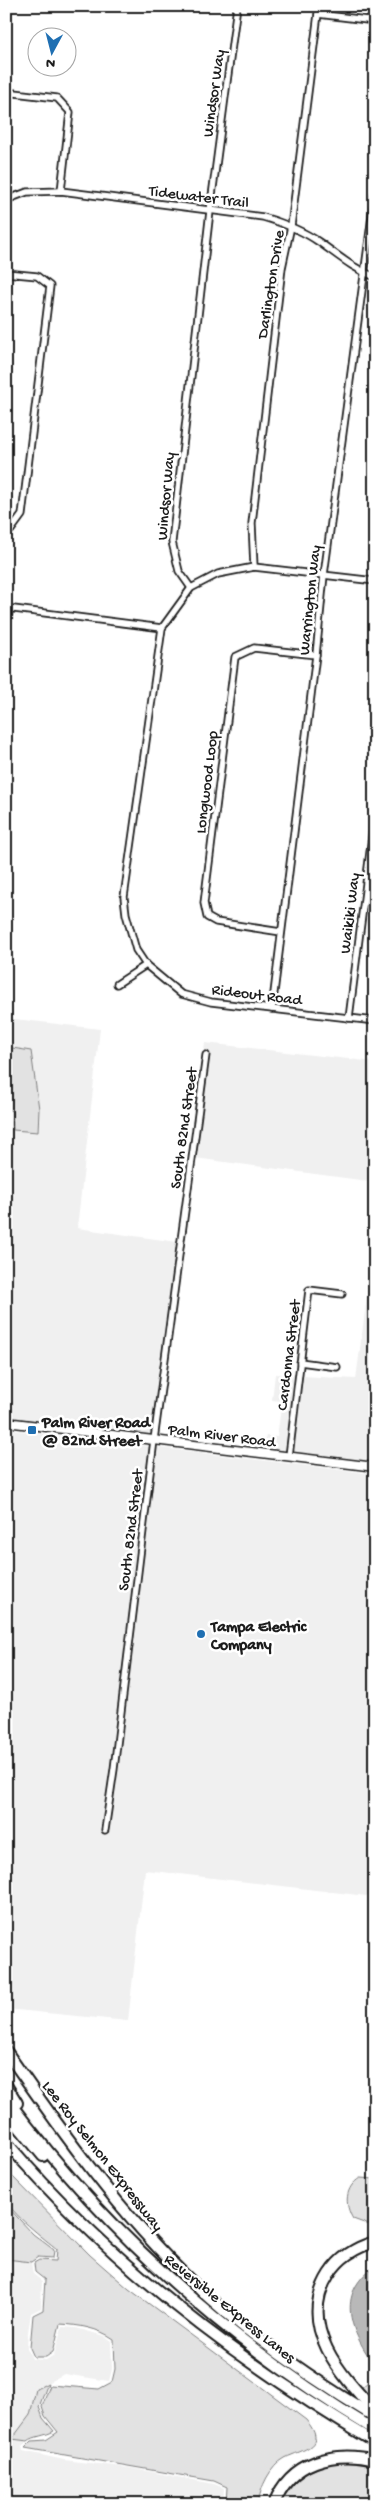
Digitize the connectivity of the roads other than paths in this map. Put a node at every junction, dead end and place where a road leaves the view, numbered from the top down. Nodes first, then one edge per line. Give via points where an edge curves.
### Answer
1 (237, 6) edge
2 (319, 6) edge
3 (318, 14) junction
4 (375, 21) edge
5 (6, 92) edge
6 (60, 191) junction
7 (375, 193) edge
8 (6, 200) edge
9 (210, 211) junction
10 (292, 226) junction
11 (6, 273) edge
12 (366, 274) junction
13 (375, 277) edge
14 (6, 529) edge
15 (254, 567) junction
16 (324, 575) junction
17 (375, 581) edge
18 (191, 588) junction
19 (8, 608) edge
20 (162, 628) junction
21 (6, 637) edge
22 (316, 655) junction
23 (375, 812) edge
24 (281, 932) junction
25 (146, 965) junction
26 (117, 984) dead end
27 (272, 1009) junction
28 (349, 1018) junction
29 (375, 1021) edge
30 (206, 1054) dead end
31 (342, 1294) dead end
32 (300, 1362) junction
33 (337, 1367) dead end
34 (6, 1422) edge
35 (154, 1440) junction
36 (288, 1456) junction
37 (375, 1467) edge
38 (105, 1830) dead end
39 (6, 2052) edge
40 (6, 2086) edge
41 (6, 2098) edge
42 (6, 2111) edge
43 (6, 2142) edge
44 (47, 2152) junction
45 (67, 2176) junction
46 (375, 2242) edge
47 (375, 2411) edge
48 (375, 2417) edge
49 (375, 2430) edge
50 (375, 2442) edge
51 (375, 2460) edge
52 (274, 2504) edge

1 - 9 street, Windsor Way
2 - 3 street, Darlington Drive
3 - 4 street
3 - 10 street, Darlington Drive
5 - 6 street via 56,98 70,112
6 - 8 street, Tidewater Trail via 27,192
6 - 9 street, Tidewater Trail
7 - 12 street, Warrington Way
9 - 10 street, Tidewater Trail via 263,217
9 - 18 street, Windsor Way via 172,542 179,571
10 - 12 street, Tidewater Trail
10 - 15 street, Darlington Drive via 282,268 252,523
11 - 14 street via 37,276 50,286 22,516 11,530
12 - 13 street, Tidewater Trail
12 - 16 street, Warrington Way
15 - 16 street
15 - 18 street via 218,574
16 - 17 street
16 - 22 street, Warrington Way
18 - 20 street
19 - 20 street
19 - 21 street
20 - 25 street via 124,897 136,950
22 - 24 street, Warrington Way
22 - 24 street, Longwood Loop via 254,648 235,657 204,903 207,916 216,922
23 - 28 street, Waikiki Way
24 - 27 street, Warrington Way
25 - 26 street
25 - 27 street, Rideout Road via 181,994 195,999
27 - 28 street, Rideout Road
28 - 29 street, Rideout Road
30 - 35 street, South 82nd Street
31 - 32 street, Cardonna Street via 309,1290
32 - 33 street
32 - 36 street, Cardonna Street
34 - 35 street, Palm River Road
35 - 36 street, Palm River Road
35 - 38 street, South 82nd Street
36 - 37 street, Palm River Road
39 - 48 highway, Lee Roy Selmon Expressway via 122,2208 180,2270 256,2336 316,2380
40 - 44 highway via 44,2141
41 - 44 highway, Reversible Express Lanes
42 - 45 highway via 38,2152
43 - 50 highway via 83,2222 174,2303 266,2372
44 - 45 highway, Reversible Express Lanes
45 - 49 highway, Reversible Express Lanes via 176,2285 239,2337 287,2373
46 - 47 highway via 354,2250 332,2269 321,2288 318,2317 323,2342 339,2372
51 - 52 highway via 341,2456 312,2462 289,2479

